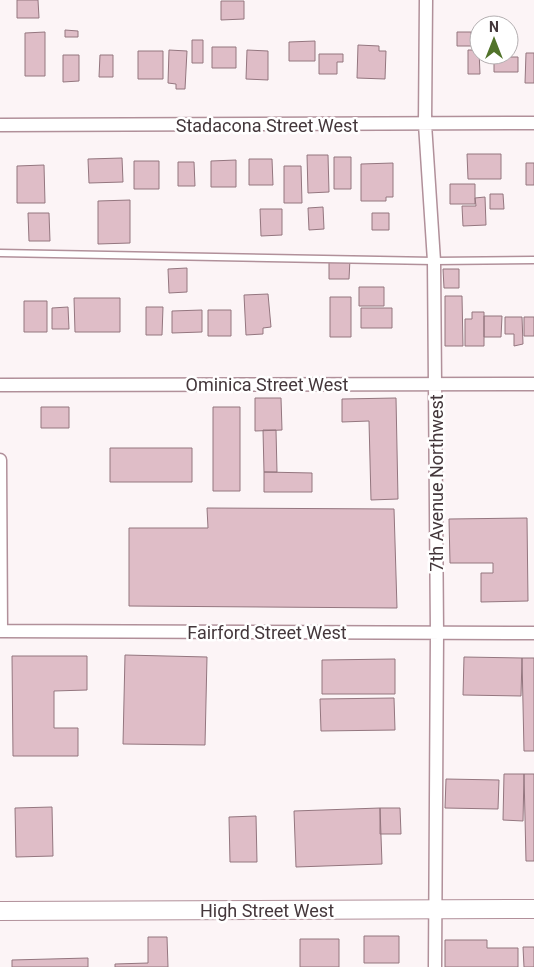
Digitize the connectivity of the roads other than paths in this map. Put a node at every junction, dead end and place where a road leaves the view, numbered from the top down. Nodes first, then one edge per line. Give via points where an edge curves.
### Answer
1 (426, 0) edge
2 (534, 123) edge
3 (425, 124) junction
4 (0, 125) edge
5 (0, 253) edge
6 (534, 260) edge
7 (434, 261) junction
8 (435, 383) junction
9 (0, 384) edge
10 (534, 384) edge
11 (0, 460) edge
12 (0, 631) edge
13 (437, 633) junction
14 (534, 633) edge
15 (534, 909) edge
16 (434, 910) junction
17 (0, 911) edge
18 (435, 967) edge

1 - 3 street, 7th Avenue Northwest
2 - 3 street, Stadacona Street West
3 - 4 street, Stadacona Street West
3 - 7 street, 7th Avenue Northwest
5 - 7 lane
6 - 7 lane
7 - 8 street, 7th Avenue Northwest
8 - 9 street, Ominica Street West
8 - 10 street, Ominica Street West
8 - 13 street, 7th Avenue Northwest
11 - 12 street
12 - 13 street, Fairford Street West
13 - 14 street, Fairford Street West
13 - 16 street, 7th Avenue Northwest
15 - 16 main road, High Street West
16 - 17 main road, High Street West
16 - 18 street, 7th Avenue Northwest

